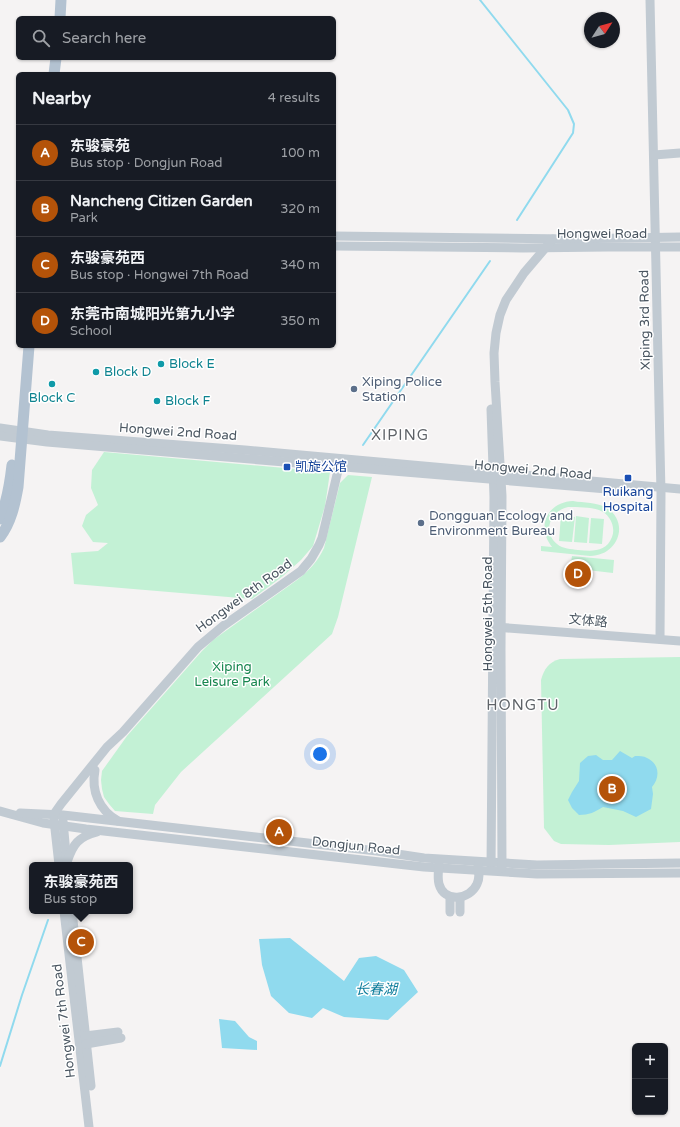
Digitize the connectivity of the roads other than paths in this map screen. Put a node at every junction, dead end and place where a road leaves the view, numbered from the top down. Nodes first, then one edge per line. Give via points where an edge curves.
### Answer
1 (54, 0) edge
2 (61, 0) edge
3 (650, 0) edge
4 (52, 16) edge
5 (60, 16) edge
6 (49, 60) edge
7 (56, 60) edge
8 (48, 72) edge
9 (54, 72) edge
10 (680, 153) edge
11 (654, 155) junction
12 (336, 236) edge
13 (656, 237) junction
14 (680, 237) edge
15 (546, 243) junction
16 (336, 246) edge
17 (656, 247) junction
18 (680, 247) edge
19 (23, 348) edge
20 (29, 348) edge
21 (0, 428) edge
22 (18, 435) junction
23 (0, 436) edge
24 (340, 463) junction
25 (497, 476) junction
26 (680, 489) edge
27 (661, 490) junction
28 (680, 494) edge
29 (0, 519) edge
30 (0, 537) edge
31 (497, 627) junction
32 (660, 639) junction
33 (680, 641) edge
34 (123, 732) junction
35 (95, 770) junction
36 (4, 812) edge
37 (58, 815) junction
38 (119, 822) junction
39 (59, 826) junction
40 (103, 831) junction
41 (64, 862) edge
42 (65, 862) edge
43 (439, 863) junction
44 (680, 863) edge
45 (478, 866) junction
46 (491, 867) junction
47 (502, 867) junction
48 (680, 873) edge
49 (450, 897) junction
50 (460, 898) junction
51 (450, 912) dead end
52 (460, 912) dead end
53 (64, 914) edge
54 (72, 914) edge
55 (119, 1035) dead end
56 (86, 1040) junction
57 (89, 1127) edge
58 (95, 1127) edge

1 - 4 main road
2 - 5 main road
3 - 11 street, Xiping 3rd Road
6 - 8 main road
7 - 9 main road
10 - 11 street
11 - 13 street, Xiping 3rd Road
12 - 15 street, Hongwei Road via 523,238
13 - 14 street, Hongwei Road
13 - 15 street, Hongwei Road
13 - 17 street, Xiping 3rd Road
15 - 16 street, Hongwei Road via 523,248
15 - 17 street, Hongwei Road
15 - 25 street, Hongwei 5th Road via 520,270 502,297 491,332 489,383
17 - 18 street, Hongwei Road
17 - 27 street, Xiping 3rd Road
19 - 22 main road
20 - 22 main road
21 - 22 street, Hongwei 2nd Road
22 - 23 street, Hongwei 2nd Road
22 - 24 street, Hongwei 2nd Road
22 - 29 main road via 6,502
22 - 30 main road via 18,487 10,518
24 - 25 street, Hongwei 2nd Road
24 - 34 street, Hongwei 8th Road via 316,553 301,571 223,626 198,647
25 - 27 street, Hongwei 2nd Road
25 - 31 street, Hongwei 5th Road
26 - 27 street, Hongwei 2nd Road
27 - 28 street, Hongwei 2nd Road
27 - 32 street, Xiping 3rd Road
31 - 32 street, 文体路
31 - 46 street, Hongwei 5th Road
31 - 47 street, Hongwei 5th Road
32 - 33 street, 文体路
34 - 35 street, Hongwei 8th Road
34 - 37 street, Hongwei 8th Road via 107,747 69,794
35 - 37 street, Hongwei 8th Road
35 - 38 street via 94,782 98,800 104,810
36 - 37 street, Dongjun Road
36 - 39 street, Dongjun Road
37 - 38 street, Dongjun Road
37 - 39 street
38 - 43 street, Dongjun Road
39 - 40 street, Dongjun Road
39 - 41 street
40 - 42 street via 85,836 75,844
40 - 43 street, Dongjun Road
43 - 45 street, Dongjun Road
43 - 49 street via 438,883
44 - 47 street, Dongjun Road
45 - 46 street, Dongjun Road
45 - 50 street via 477,885
46 - 47 street, Dongjun Road
47 - 48 street, Dongjun Road via 537,874
49 - 50 street
49 - 51 street
50 - 52 street
53 - 57 street, Hongwei 7th Road
54 - 56 street, Hongwei 7th Road
55 - 56 street
56 - 58 street, Hongwei 7th Road

